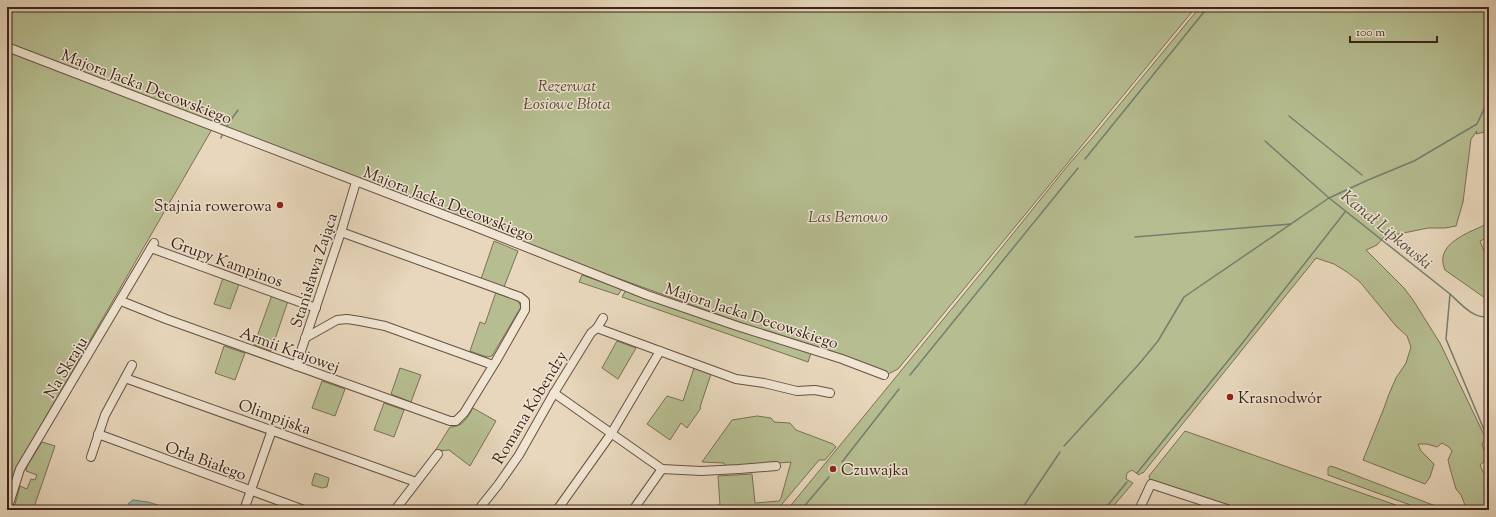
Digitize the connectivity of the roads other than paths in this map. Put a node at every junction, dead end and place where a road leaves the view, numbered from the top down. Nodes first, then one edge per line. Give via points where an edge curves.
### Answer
1 (7, 47) edge
2 (356, 182) junction
3 (341, 232) junction
4 (153, 245) joint
5 (121, 301) junction
6 (316, 308) junction
7 (602, 318) dead end
8 (597, 328) junction
9 (305, 338) junction
10 (660, 351) junction
11 (132, 365) dead end
12 (493, 365) junction
13 (296, 366) junction
14 (884, 374) dead end
15 (125, 378) junction
16 (830, 392) dead end
17 (554, 393) junction
18 (272, 430) junction
19 (98, 434) junction
20 (611, 434) junction
21 (438, 454) dead end
22 (91, 457) dead end
23 (776, 466) dead end
24 (662, 470) junction
25 (416, 482) junction
26 (250, 491) junction
27 (7, 510) edge
28 (244, 510) edge
29 (304, 510) edge
30 (395, 510) edge
31 (478, 510) edge
32 (557, 510) edge
33 (633, 510) edge
34 (1139, 510) edge
35 (1230, 510) edge

1 - 2 street, Majora Jacka Decowskiego
2 - 3 street, Stanisława Zająca
2 - 14 street, Majora Jacka Decowskiego via 647,295
3 - 6 street, Stanisława Zająca
3 - 12 street via 525,301 525,310
4 - 5 street, Na Skraju
4 - 6 street, Grupy Kampinos
5 - 13 street, Armii Krajowej
5 - 27 street, Na Skraju via 20,468
6 - 9 street, Stanisława Zająca
7 - 8 street, Romana Kobendzy
8 - 10 street
8 - 17 street, Romana Kobendzy via 590,333
9 - 12 street via 336,320 347,319 384,326
9 - 13 street, Stanisława Zająca
10 - 16 street via 741,380 797,391
10 - 20 street
11 - 15 street
12 - 13 street, Armii Krajowej via 464,413 456,421
15 - 18 street, Olimpijska
15 - 19 street
17 - 20 street
17 - 31 street, Romana Kobendzy via 511,467
18 - 25 street, Olimpijska
18 - 26 street
19 - 22 street
19 - 26 street, Orła Białego
20 - 24 street
20 - 32 street
21 - 25 street
23 - 24 street
24 - 33 street
25 - 30 street
26 - 28 street
26 - 29 street, Orła Białego
34 - 35 street via 1151,484

